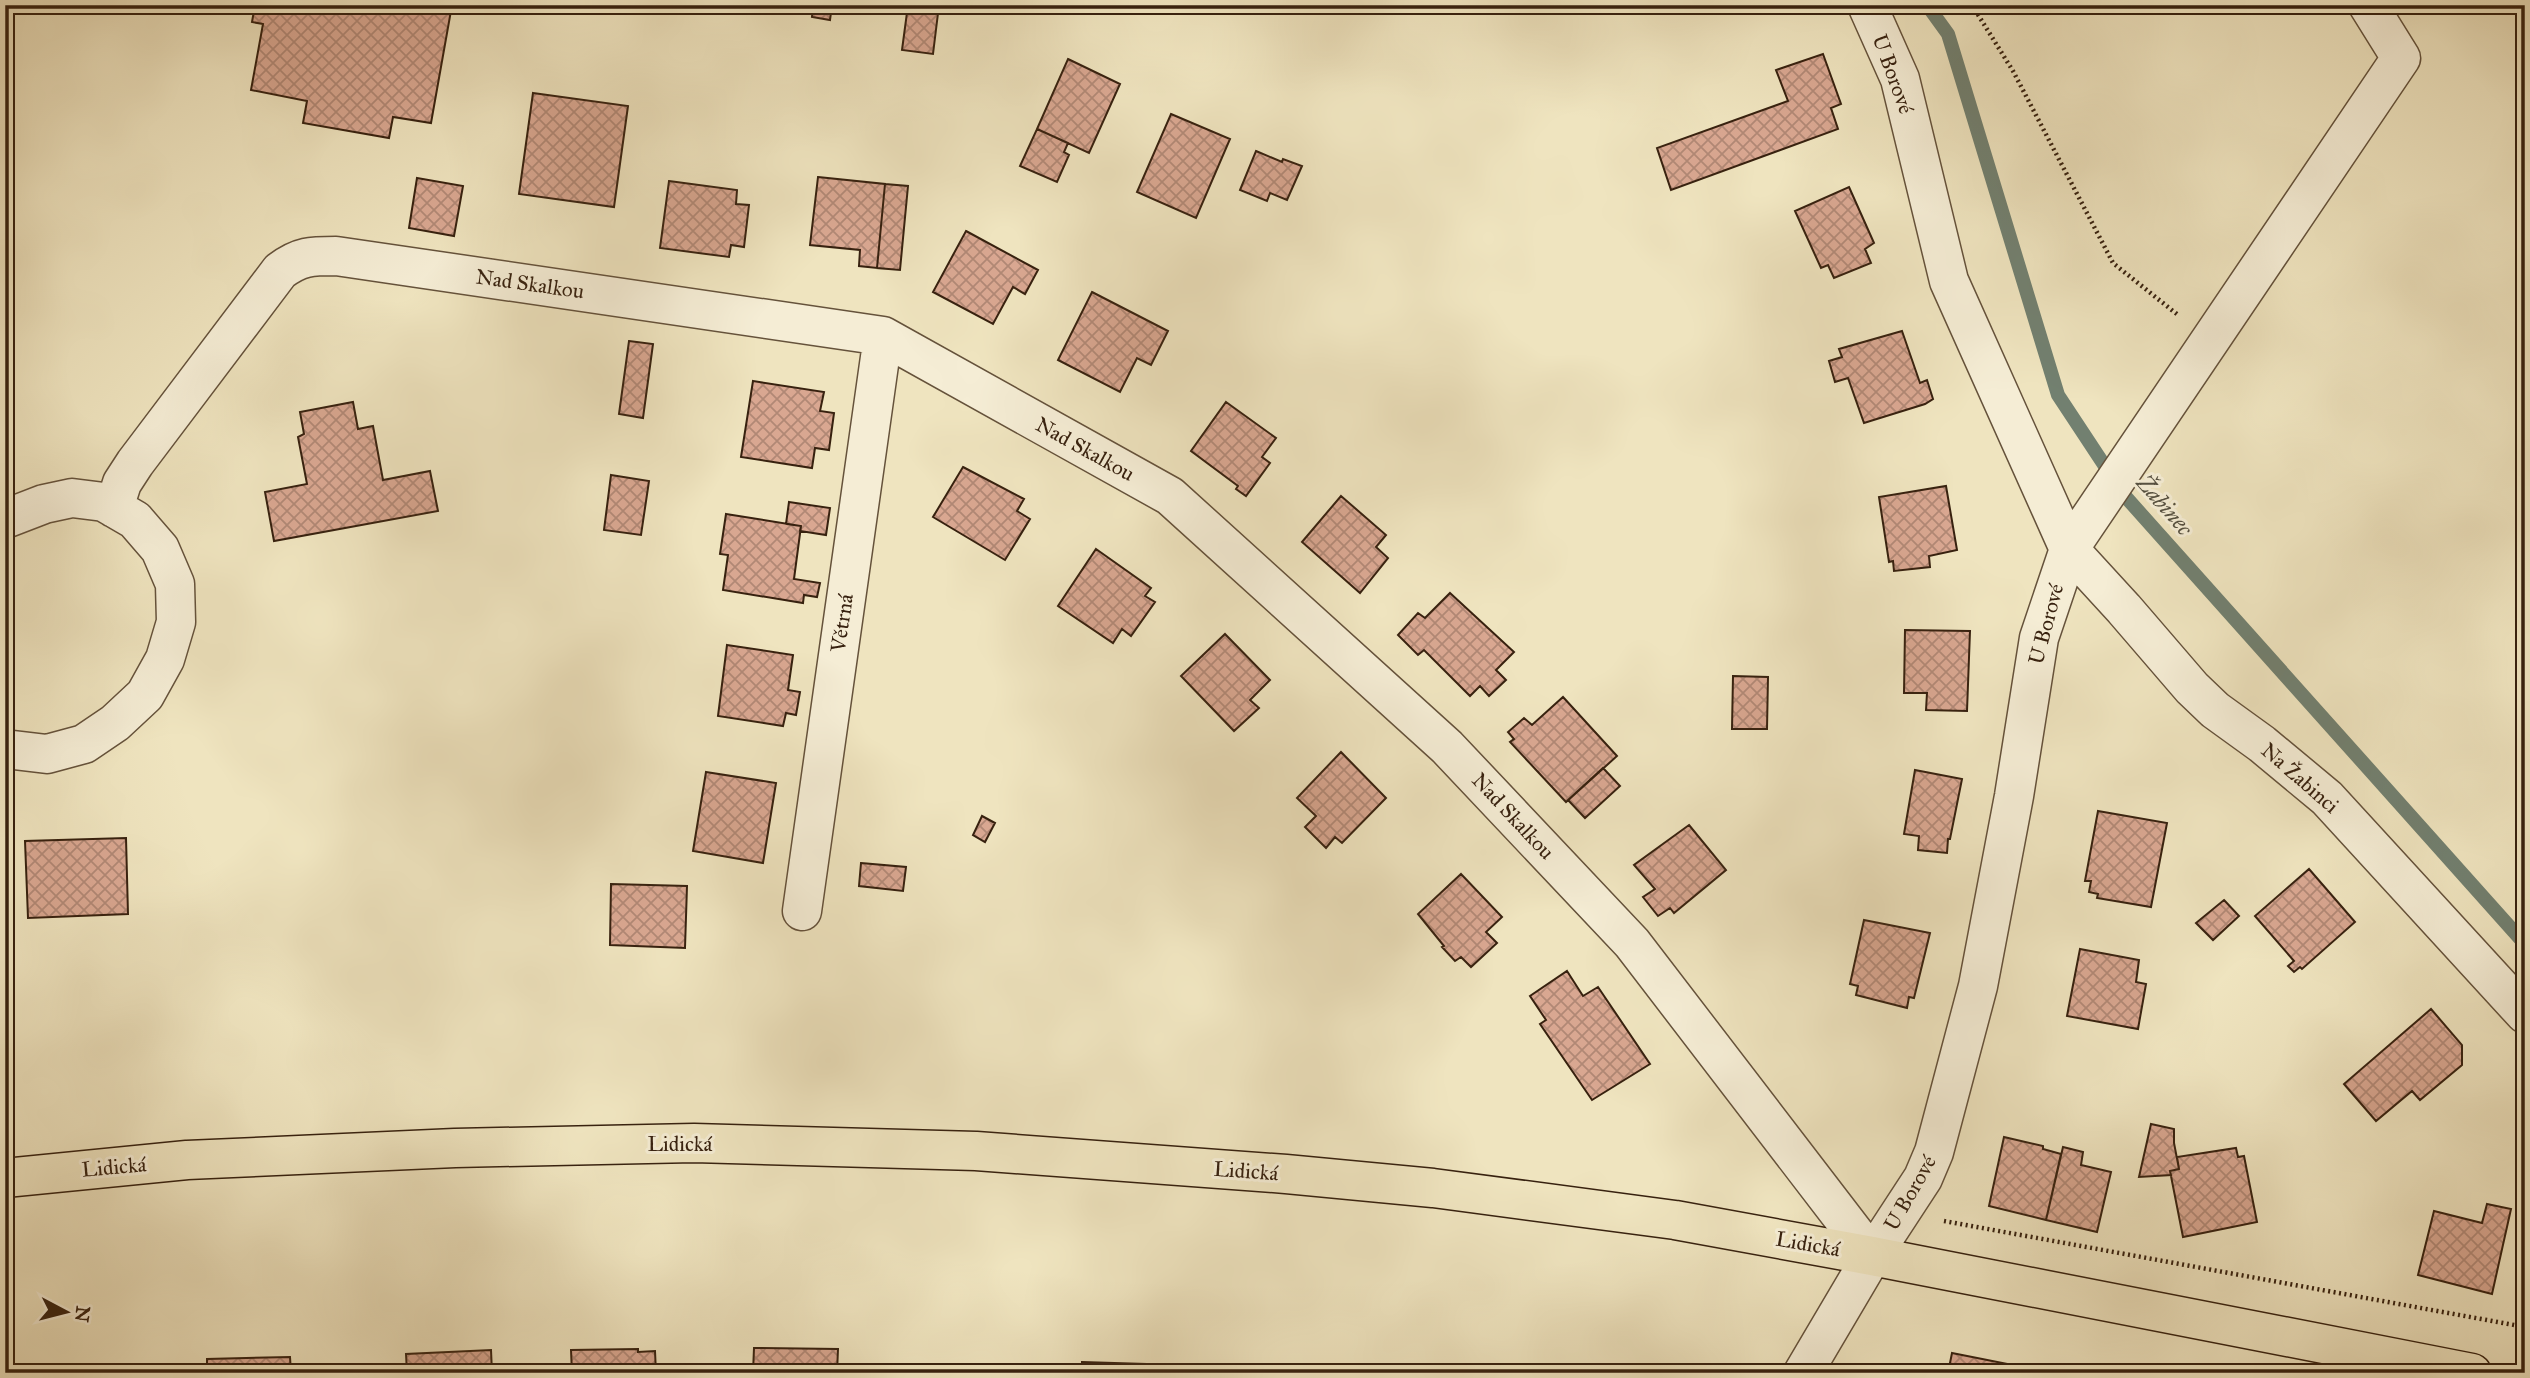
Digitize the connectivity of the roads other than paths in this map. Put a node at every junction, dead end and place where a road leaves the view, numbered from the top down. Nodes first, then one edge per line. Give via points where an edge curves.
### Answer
1 (1867, 5) edge
2 (2368, 5) edge
3 (883, 336) junction
4 (114, 508) junction
5 (5, 519) edge
6 (2069, 549) junction
7 (5, 749) edge
8 (802, 911) dead end
9 (2525, 1014) edge
10 (5, 1178) edge
11 (1872, 1256) junction
12 (1803, 1373) edge
13 (2472, 1373) edge

1 - 6 street, U Borové via 1900,79 1949,281
2 - 6 street via 2401,58
3 - 4 street, Nad Skalkou via 312,256 279,271 135,463
3 - 8 street, Větrná
3 - 11 street, Nad Skalkou via 1170,496 1447,747 1632,943
4 - 5 street via 104,502 72,498
4 - 7 street via 135,520 160,549 175,584 176,622 165,659 145,695 116,723 84,744 47,754
6 - 9 street, Na Žabinci via 2192,688 2327,798
6 - 11 street, U Borové via 2039,638 1978,986 1934,1152 1923,1178
10 - 11 main road, Lidická via 187,1160 455,1148 694,1143 976,1151 1433,1188 1675,1220
11 - 12 street, U Borové
11 - 13 main road, Lidická

